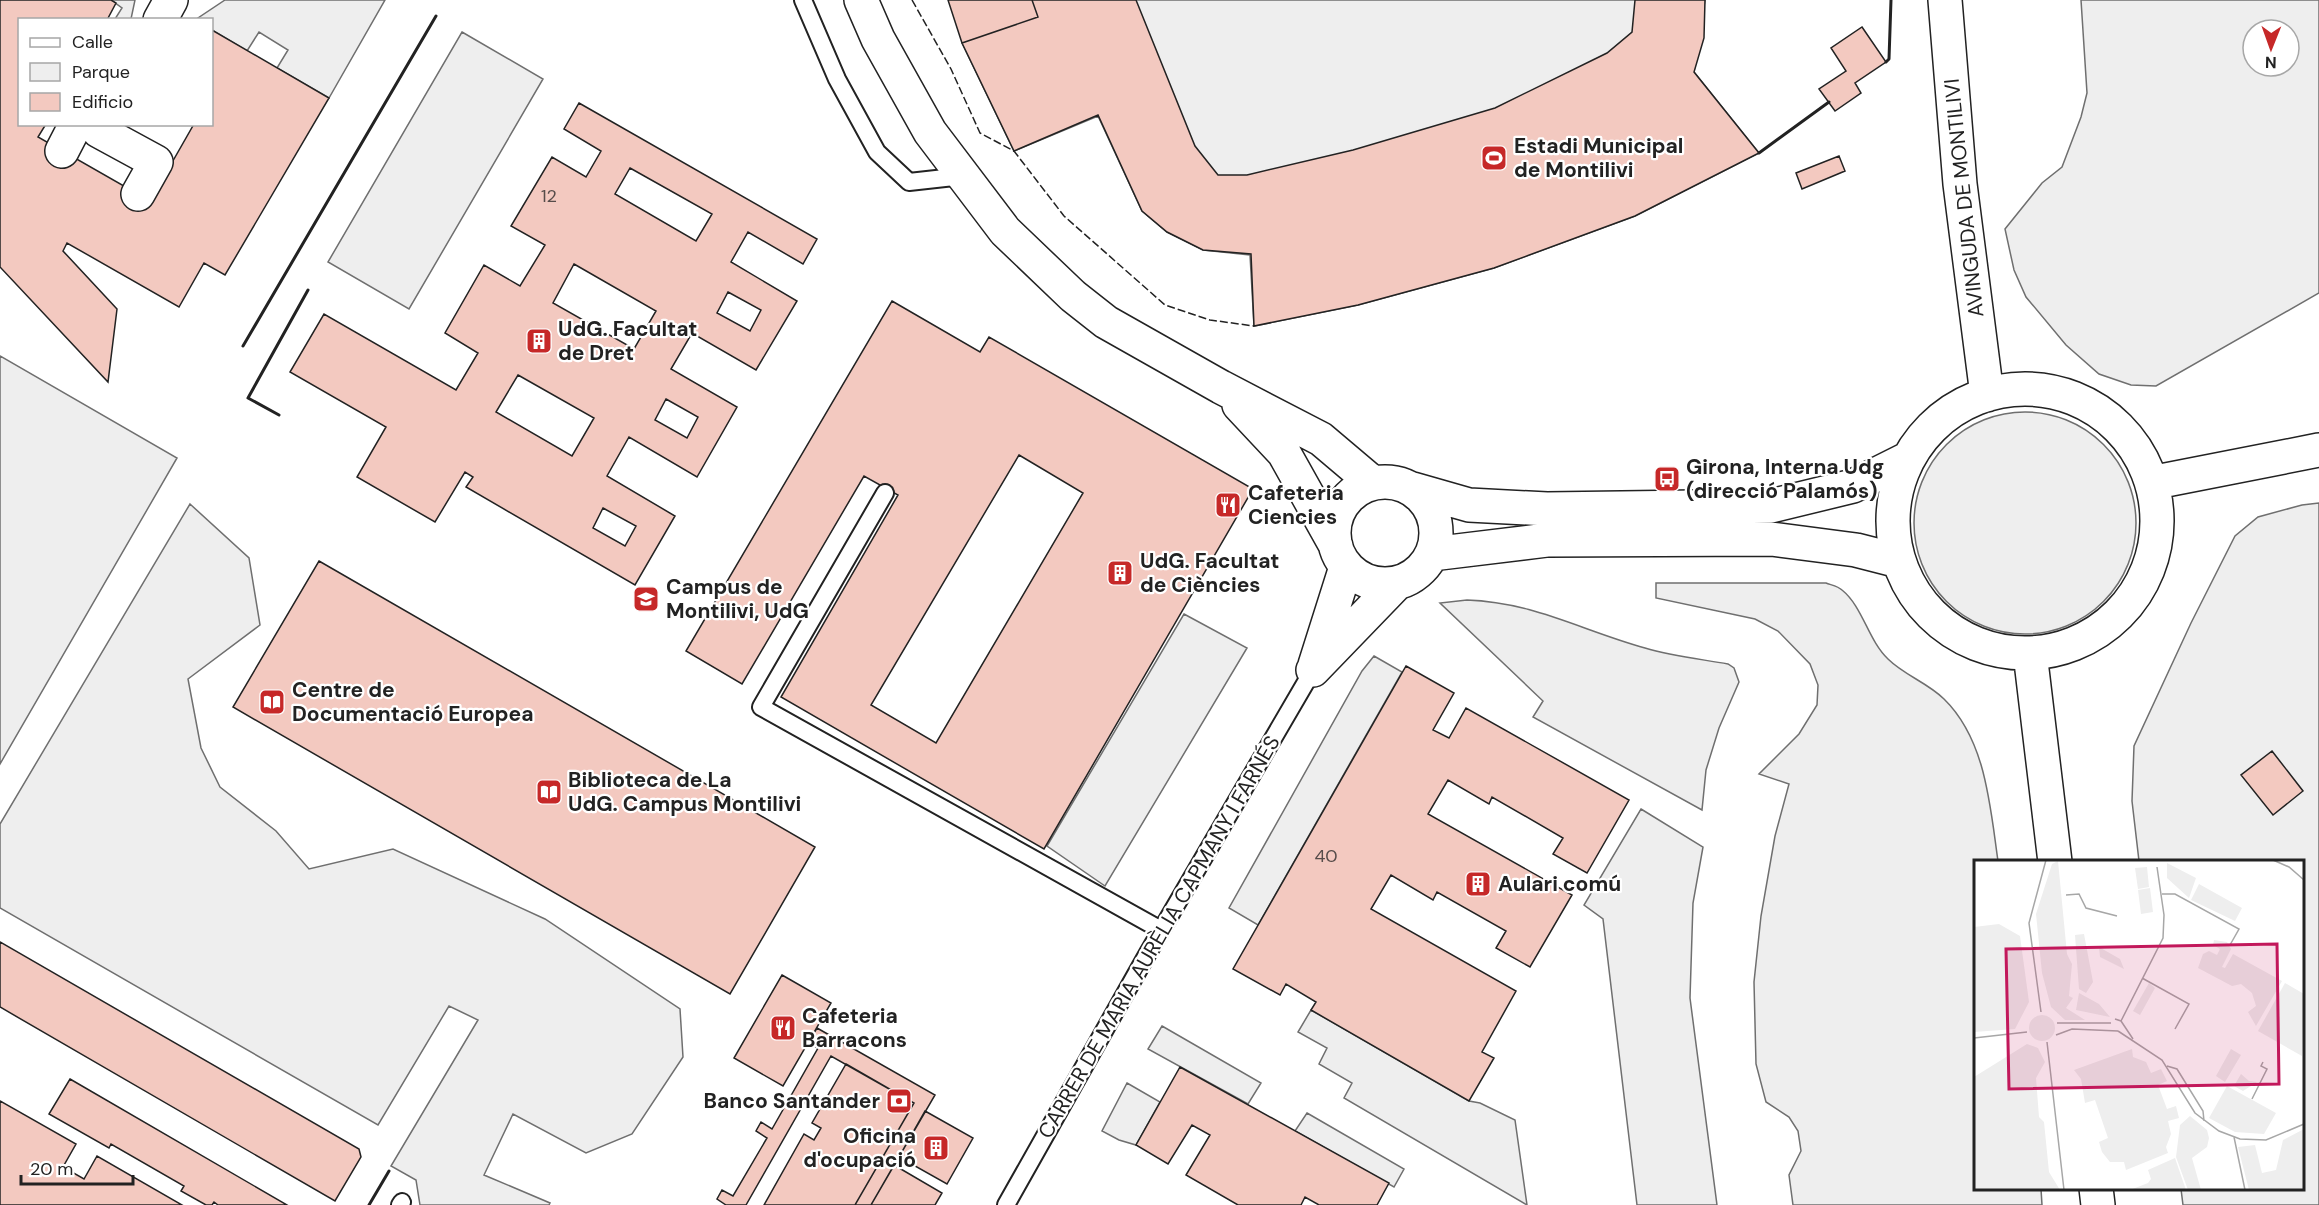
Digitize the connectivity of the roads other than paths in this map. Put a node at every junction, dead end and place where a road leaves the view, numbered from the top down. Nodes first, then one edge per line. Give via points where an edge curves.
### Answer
1 (171, 0) edge
2 (803, 0) edge
3 (861, 0) edge
4 (1945, 0) edge
5 (161, 18) edge
6 (86, 131) edge
7 (963, 176) junction
8 (138, 194) dead end
9 (1221, 387) junction
10 (1987, 395) junction
11 (2319, 450) edge
12 (1908, 458) junction
13 (1373, 483) junction
14 (2153, 485) junction
15 (1413, 489) junction
16 (885, 493) dead end
17 (1432, 554) junction
18 (1341, 556) junction
19 (1899, 561) junction
20 (1397, 583) junction
21 (2030, 653) junction
22 (1313, 670) junction
23 (2055, 860) edge
24 (1161, 930) junction
25 (2096, 1190) edge
26 (1006, 1205) edge
27 (2098, 1205) edge

1 - 5 street
2 - 7 lane via 837,79 877,152 909,182
3 - 7 street via 878,39 930,132
4 - 10 street, AVINGUDA DE MONTILIVI via 1960,184
6 - 8 street via 156,162
7 - 9 street via 1005,231 1073,296 1106,322
9 - 13 street via 1322,439
9 - 18 street via 1284,453
10 - 12 street via 1946,416
10 - 14 street via 2019,389 2042,390 2084,403 2127,436
11 - 14 street
12 - 15 street via 1853,486 1771,506 1547,509 1469,505
12 - 19 street via 1893,513
13 - 15 street via 1393,482
13 - 18 street via 1360,488 1341,506 1335,525
14 - 21 street via 2157,541 2147,574 2129,604 2114,620 2085,639 2053,651
15 - 17 street via 1433,512 1437,541
16 - 24 lane via 761,707
17 - 19 street via 1547,540 1771,539 1856,550
17 - 20 street via 1418,573
18 - 20 street via 1355,574 1375,583
18 - 22 street, CARRER DE MARIA AURÈLIA CAPMANY I FARNÉS
19 - 21 street via 1915,594 1949,629 1982,646
20 - 22 street, CARRER DE MARIA AURÈLIA CAPMANY I FARNÉS
21 - 23 street
22 - 24 lane, CARRER DE MARIA AURÈLIA CAPMANY I FARNÉS
24 - 26 lane, CARRER DE MARIA AURÈLIA CAPMANY I FARNÉS
25 - 27 street

